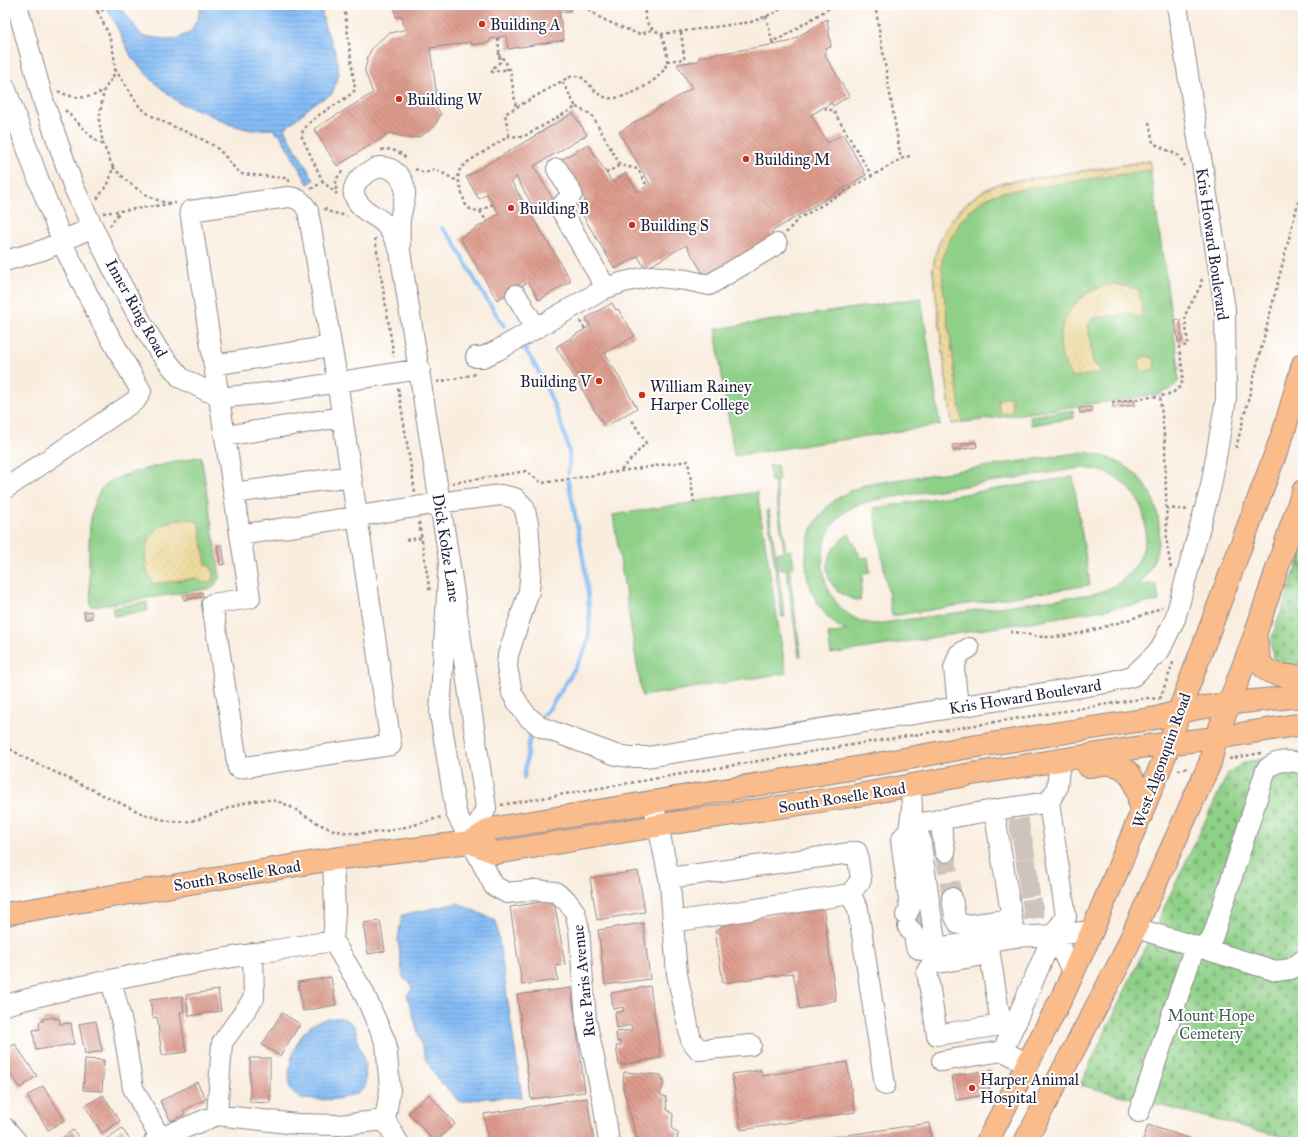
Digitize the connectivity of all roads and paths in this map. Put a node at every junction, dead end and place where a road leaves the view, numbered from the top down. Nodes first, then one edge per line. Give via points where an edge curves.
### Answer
1 (17, 5) edge
2 (93, 5) edge
3 (114, 5) edge
4 (344, 5) edge
5 (585, 5) edge
6 (644, 5) edge
7 (784, 5) edge
8 (836, 5) edge
9 (875, 5) edge
10 (1177, 5) edge
11 (830, 6) edge
12 (98, 12) junction
13 (766, 16) junction
14 (652, 30) junction
15 (681, 32) junction
16 (662, 34) junction
17 (498, 38) dead end
18 (498, 53) junction
19 (684, 59) junction
20 (667, 61) junction
21 (685, 63) dead end
22 (115, 69) junction
23 (507, 70) junction
24 (562, 81) junction
25 (5, 87) edge
26 (104, 90) junction
27 (55, 94) dead end
28 (62, 107) dead end
29 (576, 107) junction
30 (825, 107) dead end
31 (516, 108) junction
32 (1149, 122) dead end
33 (12, 128) edge
34 (509, 136) junction
35 (103, 144) junction
36 (912, 155) dead end
37 (901, 159) junction
38 (620, 165) junction
39 (1185, 168) dead end
40 (557, 169) dead end
41 (606, 173) dead end
42 (872, 176) junction
43 (323, 182) junction
44 (647, 186) dead end
45 (289, 187) dead end
46 (308, 191) dead end
47 (340, 198) dead end
48 (95, 202) dead end
49 (169, 204) dead end
50 (493, 204) dead end
51 (323, 208) dead end
52 (345, 210) dead end
53 (120, 211) junction
54 (480, 211) junction
55 (348, 216) junction
56 (352, 217) dead end
57 (798, 219) dead end
58 (487, 222) dead end
59 (99, 223) junction
60 (374, 236) dead end
61 (62, 241) junction
62 (777, 244) dead end
63 (400, 251) dead end
64 (5, 262) edge
65 (1202, 271) dead end
66 (606, 288) junction
67 (516, 295) dead end
68 (536, 328) junction
69 (331, 346) junction
70 (476, 357) dead end
71 (1303, 364) edge
72 (214, 365) junction
73 (420, 369) junction
74 (396, 373) junction
75 (337, 383) junction
76 (219, 396) junction
77 (1160, 396) junction
78 (1112, 402) dead end
79 (342, 417) junction
80 (632, 420) dead end
81 (225, 436) junction
82 (621, 470) junction
83 (351, 476) junction
84 (5, 489) edge
85 (1303, 491) edge
86 (234, 493) junction
87 (449, 495) junction
88 (694, 502) dead end
89 (417, 506) junction
90 (357, 516) junction
91 (240, 535) junction
92 (421, 538) junction
93 (406, 540) dead end
94 (449, 560) junction
95 (1171, 572) dead end
96 (430, 597) dead end
97 (1167, 603) dead end
98 (1010, 632) dead end
99 (1255, 635) junction
100 (969, 648) dead end
101 (1303, 675) edge
102 (1303, 696) edge
103 (1160, 698) dead end
104 (1228, 704) junction
105 (958, 707) junction
106 (1179, 711) junction
107 (1303, 724) edge
108 (1216, 738) junction
109 (1170, 743) junction
110 (5, 746) edge
111 (1303, 764) edge
112 (1059, 769) junction
113 (972, 774) junction
114 (901, 787) junction
115 (654, 801) junction
116 (1049, 802) junction
117 (486, 808) junction
118 (994, 810) junction
119 (456, 813) junction
120 (1141, 816) junction
121 (940, 819) junction
122 (909, 825) junction
123 (658, 826) junction
124 (470, 842) junction
125 (945, 852) tunnel mouth
126 (333, 859) junction
127 (669, 878) junction
128 (850, 894) junction
129 (952, 898) tunnel mouth
130 (5, 914) edge
131 (1015, 919) junction
132 (673, 922) junction
133 (1136, 928) junction
134 (1092, 931) junction
135 (1053, 935) junction
136 (332, 941) junction
137 (936, 948) junction
138 (1200, 948) junction
139 (253, 953) junction
140 (1303, 960) edge
141 (1073, 972) junction
142 (111, 980) junction
143 (5, 1005) edge
144 (1008, 1024) junction
145 (751, 1045) dead end
146 (1003, 1051) junction
147 (942, 1061) dead end
148 (1028, 1064) junction
149 (885, 1085) dead end
150 (1139, 1112) dead end
151 (217, 1115) junction
152 (385, 1120) junction
153 (5, 1128) edge
154 (298, 1133) edge
155 (157, 1140) edge
156 (17, 1142) edge
157 (398, 1142) edge
158 (609, 1142) edge
159 (987, 1142) edge
160 (1025, 1142) edge

1 - 59 street, Inner Ring Road via 34,70 74,188
2 - 12 path
3 - 12 path
4 - 43 path via 355,90 346,100 306,125 301,136
5 - 14 path via 604,18 636,33
6 - 14 path via 647,23
7 - 13 path via 777,12
8 - 11 path
9 - 37 path
10 - 105 street, Kris Howard Boulevard via 1225,309 1226,399 1212,486 1176,619 1160,650 1133,676 1106,683
11 - 13 path via 772,43
12 - 22 path via 109,35
13 - 15 path via 743,24
14 - 16 path
15 - 16 path
15 - 19 path
16 - 20 path
17 - 18 path
18 - 23 path via 506,62
18 - 23 path via 500,62 492,72
19 - 20 path
19 - 21 path
20 - 24 path via 663,73 658,78 631,94 618,98 608,98 600,94 584,78 577,75
22 - 26 path
22 - 45 path via 139,106 147,113 223,152 238,172 285,178 289,180
23 - 31 path via 510,69
24 - 29 path
24 - 31 path
25 - 33 street
26 - 27 path via 95,95 79,98 54,89
26 - 35 path via 99,120
28 - 35 path via 94,140
29 - 34 path via 523,137
29 - 38 path via 592,115
30 - 42 path via 827,110 833,110
31 - 34 path via 505,114
32 - 39 path via 1153,143 1179,156
33 - 61 street
34 - 54 path via 469,161 458,173 465,204 471,210
35 - 48 path via 113,167 109,182
36 - 37 path
37 - 42 path
38 - 41 path
38 - 44 path via 638,169
40 - 66 street via 572,194 560,208
42 - 57 path
43 - 46 path
43 - 47 path
49 - 53 path
50 - 54 path
51 - 55 path
52 - 55 path
53 - 59 path
53 - 59 path
54 - 58 path
55 - 56 path
59 - 61 street
59 - 76 street, Inner Ring Road via 113,269 158,350 181,378
60 - 74 path
61 - 64 street
61 - 84 street via 101,321 141,391 136,400
62 - 66 street via 709,285 651,276
63 - 73 street, Dick Kolze Lane
65 - 77 path via 1201,285 1185,315 1188,345 1179,347 1184,380 1179,389 1172,394
66 - 68 street
67 - 68 street
68 - 70 street via 498,350
69 - 72 street
69 - 72 street via 308,212 304,204 297,198 288,197 190,211
69 - 75 street
71 - 106 main road, West Algonquin Road via 1284,431
72 - 76 street
73 - 74 street, Inner Ring Road
73 - 87 street, Dick Kolze Lane
74 - 75 street, Inner Ring Road
74 - 89 path
75 - 76 street, Inner Ring Road via 244,396
75 - 79 street
76 - 81 street
77 - 78 path
77 - 95 path via 1165,445 1167,545
79 - 81 street
79 - 83 street
80 - 82 path via 646,443
81 - 86 street
82 - 87 path via 542,483 526,471
82 - 88 path via 688,461
83 - 86 street
83 - 90 street
85 - 99 main road
86 - 91 street
87 - 89 street, Kris Howard Boulevard
87 - 94 street, Dick Kolze Lane
87 - 105 street, Kris Howard Boulevard via 501,494 515,498 524,507 530,540 529,591 508,655 507,667 512,693 519,706 528,717 541,726 616,755 647,757
89 - 90 street, Kris Howard Boulevard
89 - 92 path
90 - 91 street, Kris Howard Boulevard
90 - 91 street via 391,745 238,768 212,604 250,598
92 - 93 path
92 - 96 path
94 - 117 street, Dick Kolze Lane
94 - 119 street, Rue Paris Avenue via 440,714
97 - 98 path via 1144,616 1103,628 1044,637
99 - 101 main road via 1263,666 1275,674 1291,677
99 - 104 main road
100 - 105 street via 959,654 954,668
102 - 104 main road, South Roselle Road
103 - 117 path via 1146,698 858,743
104 - 106 main road, South Roselle Road
104 - 108 main road
106 - 109 main road, West Algonquin Road
106 - 115 main road, South Roselle Road via 1156,718 958,748 850,769
107 - 108 main road, South Roselle Road
108 - 109 main road, South Roselle Road
108 - 133 main road via 1210,763
109 - 113 main road, South Roselle Road
109 - 120 main road, West Algonquin Road
110 - 119 path via 141,813 178,822 194,820 246,802 269,800 291,807 330,829 349,834 418,824
111 - 138 street via 1294,761 1277,762 1266,770 1213,936
112 - 113 main road via 1010,776
112 - 116 street via 1057,788
112 - 120 main road via 1111,764 1128,771 1134,780
113 - 114 main road, South Roselle Road
114 - 122 street
114 - 123 main road, South Roselle Road
115 - 123 street
115 - 124 main road, South Roselle Road via 491,828
116 - 118 street
116 - 135 street via 1048,834 1058,904 1066,917
117 - 124 street
118 - 121 street
118 - 131 street via 1004,832
119 - 124 street, Rue Paris Avenue
120 - 134 main road, West Algonquin Road
121 - 122 street
121 - 125 street
122 - 137 street via 920,838
122 - 137 street via 901,840 916,947 921,950
123 - 124 main road, South Roselle Road via 496,853
123 - 127 street
124 - 126 main road, South Roselle Road
124 - 158 street, Rue Paris Avenue via 494,886 506,893 535,890 555,892 566,900 575,912 579,928 586,1020
126 - 130 main road, South Roselle Road
126 - 136 street via 335,912
127 - 128 street via 857,852 861,880
127 - 132 street
128 - 132 street
128 - 149 street via 858,910
129 - 131 street via 955,917 960,924
131 - 135 street
131 - 137 street
132 - 145 street via 677,974 691,1040 699,1050
133 - 138 street
133 - 160 main road
134 - 135 street
134 - 141 main road, West Algonquin Road
135 - 141 street
135 - 144 street
136 - 139 street
136 - 152 street via 363,990 386,1043 390,1090
138 - 140 street via 1276,971 1291,969
138 - 150 street
139 - 142 street
139 - 151 street via 254,998 222,1043
141 - 148 main road, West Algonquin Road
142 - 143 street
142 - 155 street via 123,1027 133,1088
144 - 144 street via 990,954 932,964 927,971 937,1035
144 - 146 street
146 - 147 street
146 - 148 street
148 - 159 main road, West Algonquin Road
151 - 154 street
151 - 155 street
152 - 154 street
152 - 157 street
153 - 156 street

